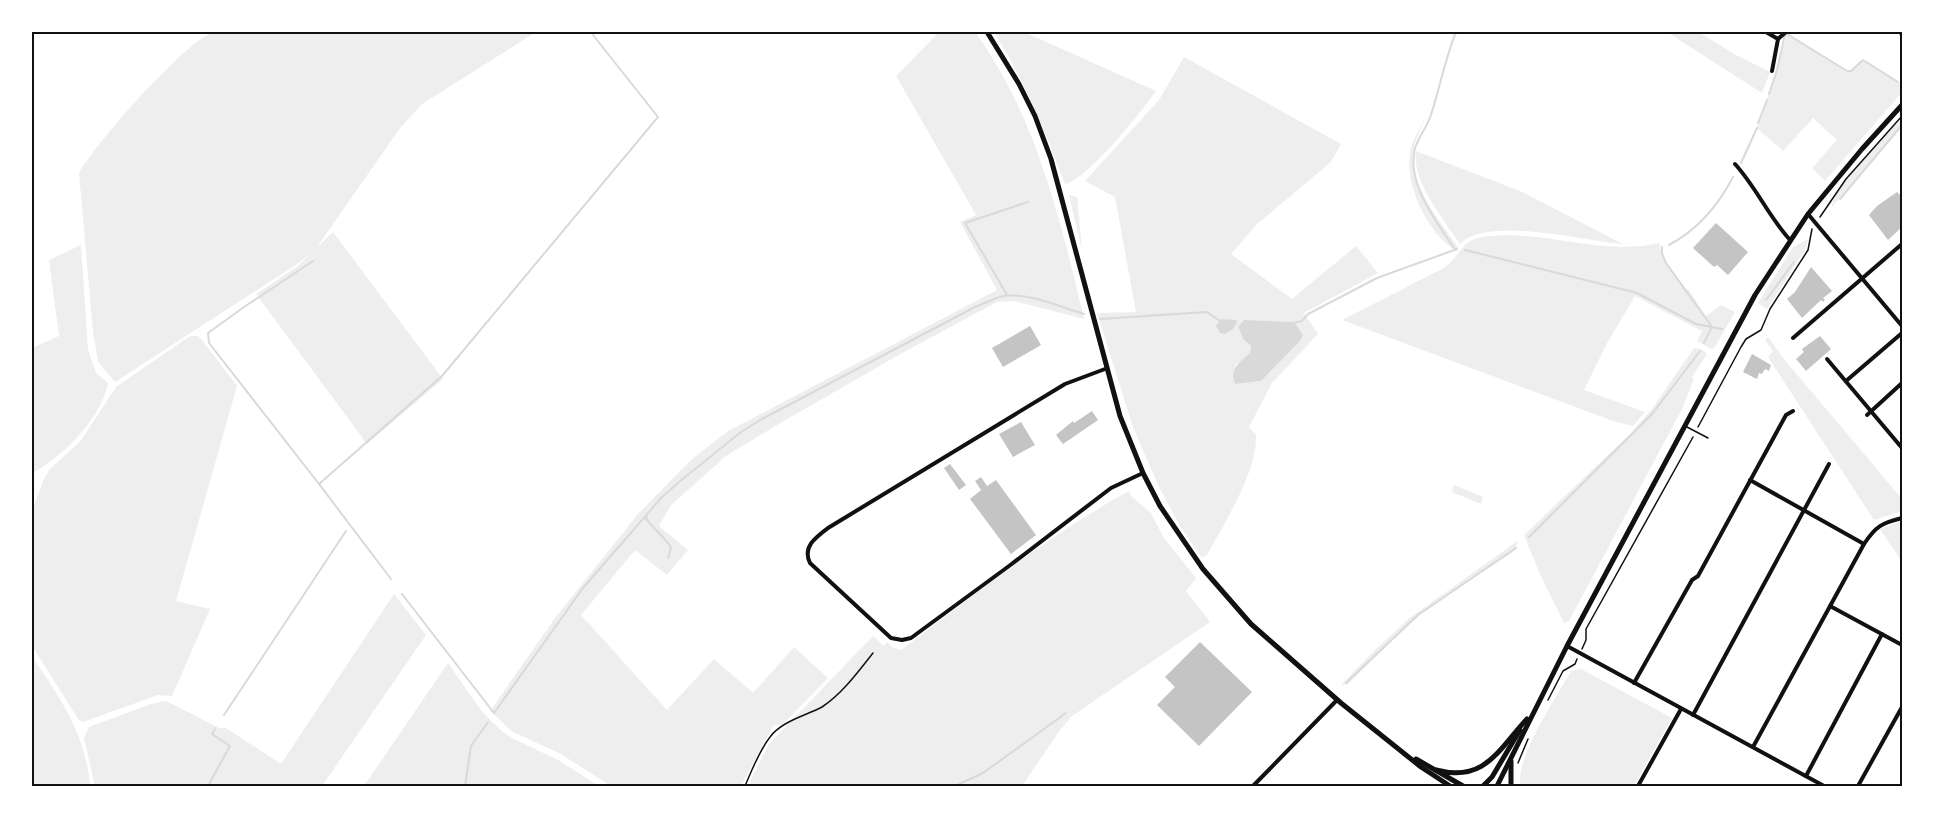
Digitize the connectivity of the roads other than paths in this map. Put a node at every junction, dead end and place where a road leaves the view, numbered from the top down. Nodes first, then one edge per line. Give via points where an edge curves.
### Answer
1 (987, 32) edge
2 (1766, 32) edge
3 (1786, 32) edge
4 (1901, 32) edge
5 (1902, 36) edge
6 (1778, 39) junction
7 (1772, 71) dead end
8 (1902, 105) edge
9 (1735, 164) dead end
10 (1809, 214) junction
11 (1790, 240) junction
12 (1902, 244) edge
13 (1863, 278) junction
14 (1902, 326) edge
15 (1902, 333) edge
16 (1793, 338) dead end
17 (1827, 359) dead end
18 (1106, 369) junction
19 (1846, 381) junction
20 (1902, 383) edge
21 (1793, 411) dead end
22 (1871, 411) junction
23 (1867, 415) dead end
24 (1684, 426) junction
25 (1708, 438) dead end
26 (1902, 448) edge
27 (1829, 464) dead end
28 (1143, 473) junction
29 (1750, 480) junction
30 (1804, 510) junction
31 (1902, 518) edge
32 (1864, 544) junction
33 (1830, 606) junction
34 (1882, 634) junction
35 (1902, 645) edge
36 (1567, 646) junction
37 (1634, 683) junction
38 (1337, 700) junction
39 (1537, 703) junction
40 (1902, 707) edge
41 (1681, 709) junction
42 (1693, 715) junction
43 (1527, 719) junction
44 (1753, 747) junction
45 (1512, 755) junction
46 (1409, 756) junction
47 (1436, 770) junction
48 (1806, 776) junction
49 (1253, 786) edge
50 (1450, 786) edge
51 (1463, 786) edge
52 (1483, 786) edge
53 (1497, 786) edge
54 (1511, 786) edge
55 (1638, 786) edge
56 (1824, 786) edge
57 (1858, 786) edge

1 - 18 main road via 1019,84 1051,159
2 - 6 street
3 - 6 street
4 - 5 street
6 - 7 street
8 - 10 main road
9 - 11 street
10 - 11 main road
10 - 13 street
11 - 24 main road via 1731,336
12 - 13 street
13 - 14 street
13 - 16 street
15 - 19 street
17 - 19 street
18 - 28 main road
18 - 28 street via 1047,394 828,528 808,547 806,556 878,628 891,638 911,638 1111,488
19 - 22 street
20 - 22 street
21 - 29 street via 1786,415
22 - 23 street
22 - 26 street
24 - 25 lane
24 - 36 main road
27 - 30 street
28 - 38 main road via 1172,526 1221,591 1265,637
29 - 30 street
29 - 37 street
30 - 32 street
30 - 42 street
31 - 32 street via 1883,523
32 - 33 street
33 - 34 street
33 - 44 street
34 - 35 street
34 - 48 street
36 - 37 street
36 - 39 main road
37 - 41 street
38 - 46 main road
38 - 49 street
39 - 43 main road
39 - 45 main road
40 - 57 street
41 - 42 street
41 - 55 street
42 - 44 street
43 - 47 main road via 1484,766 1456,773
43 - 52 main road
44 - 48 street
45 - 53 main road
45 - 54 main road
46 - 47 main road
46 - 50 main road
47 - 51 main road
48 - 56 street

